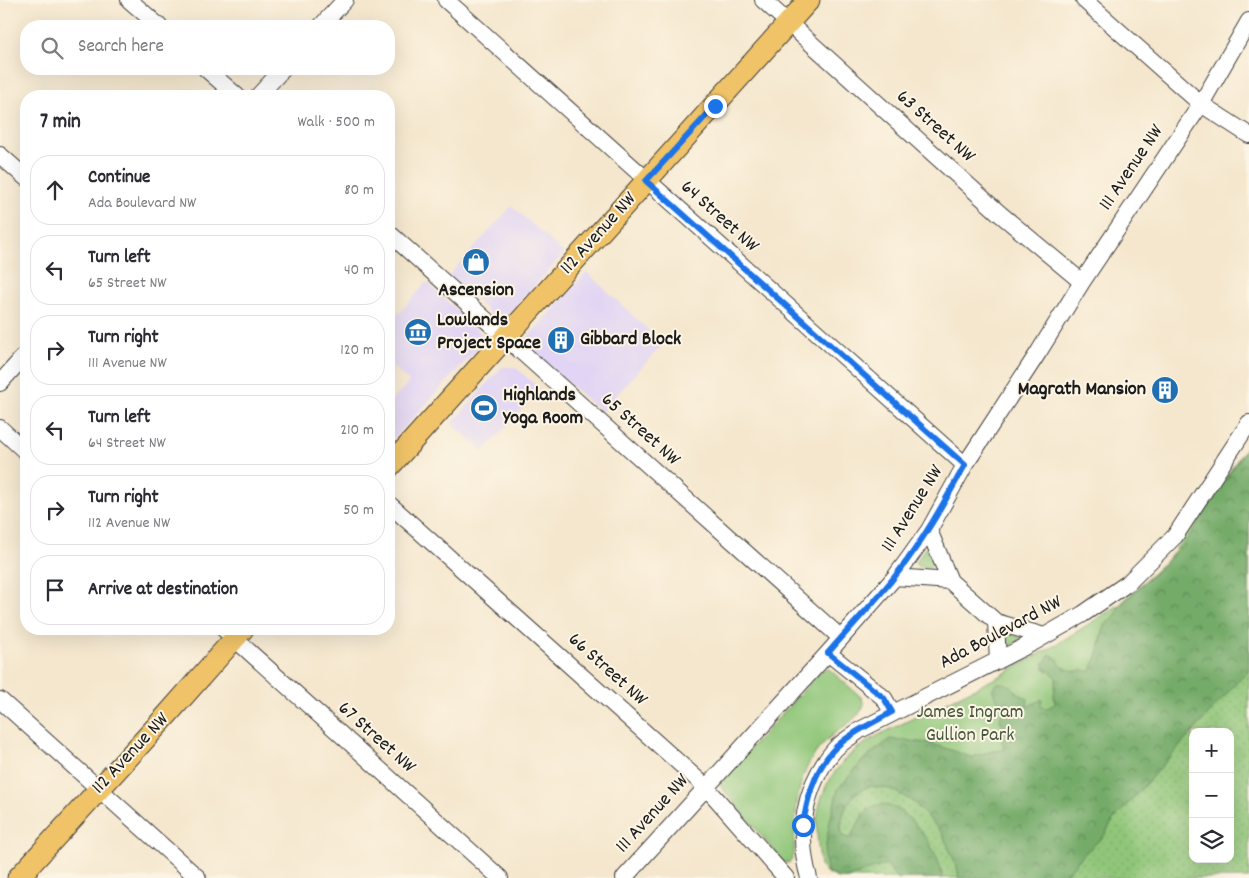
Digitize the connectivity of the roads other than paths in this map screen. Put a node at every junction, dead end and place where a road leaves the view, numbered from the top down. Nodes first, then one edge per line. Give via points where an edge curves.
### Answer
1 (130, 0) edge
2 (345, 0) edge
3 (446, 0) edge
4 (763, 0) edge
5 (808, 0) edge
6 (1084, 0) edge
7 (152, 20) edge
8 (327, 20) edge
9 (1249, 21) edge
10 (788, 23) junction
11 (213, 75) edge
12 (277, 75) edge
13 (230, 90) edge
14 (264, 90) edge
15 (1201, 104) junction
16 (1249, 135) edge
17 (0, 154) edge
18 (20, 172) edge
19 (646, 181) junction
20 (395, 238) edge
21 (1082, 282) junction
22 (505, 339) junction
23 (20, 361) edge
24 (0, 383) edge
25 (1249, 423) edge
26 (0, 428) edge
27 (20, 446) edge
28 (395, 460) edge
29 (965, 465) junction
30 (395, 509) edge
31 (929, 530) junction
32 (895, 577) junction
33 (950, 581) junction
34 (996, 622) junction
35 (232, 635) edge
36 (237, 635) edge
37 (1044, 636) junction
38 (841, 638) junction
39 (828, 653) junction
40 (998, 661) junction
41 (0, 700) edge
42 (892, 712) junction
43 (706, 787) junction
44 (98, 789) junction
45 (18, 878) edge
46 (198, 878) edge
47 (500, 878) edge
48 (624, 878) edge
49 (786, 878) edge
50 (809, 878) edge

1 - 7 street
2 - 8 street
3 - 19 street, 64 Street NW
4 - 10 street, 63 Street NW
5 - 10 main road, 112 Avenue NW
6 - 15 street
9 - 15 street, 111 Avenue NW
10 - 19 main road, 112 Avenue NW
10 - 21 street, 63 Street NW via 999,214
11 - 13 street
12 - 14 street
15 - 16 street
15 - 21 street, 111 Avenue NW
17 - 18 street
19 - 22 main road, 112 Avenue NW
19 - 29 street, 64 Street NW
20 - 22 street, 65 Street NW
21 - 29 street, 111 Avenue NW
22 - 28 main road, 112 Avenue NW
22 - 38 street, 65 Street NW
23 - 24 street
25 - 37 street, Ada Boulevard NW via 1174,536 1128,584
26 - 27 street
29 - 31 street, 111 Avenue NW
30 - 43 street, 66 Street NW
31 - 32 street, 111 Avenue NW
31 - 33 street
32 - 33 street
32 - 38 street, 111 Avenue NW
33 - 34 street
34 - 37 street
34 - 40 street
35 - 44 main road, 112 Avenue NW via 167,716
36 - 47 street, 67 Street NW
37 - 40 street, Ada Boulevard NW
38 - 39 street, 111 Avenue NW
39 - 42 street via 884,698
39 - 43 street, 111 Avenue NW
40 - 42 street, Ada Boulevard NW
41 - 44 street
42 - 50 street, Ada Boulevard NW via 836,748 820,771 808,797 803,825 803,853
43 - 48 street, 111 Avenue NW
43 - 49 street, 66 Street NW
44 - 45 main road, 112 Avenue NW
44 - 46 street

